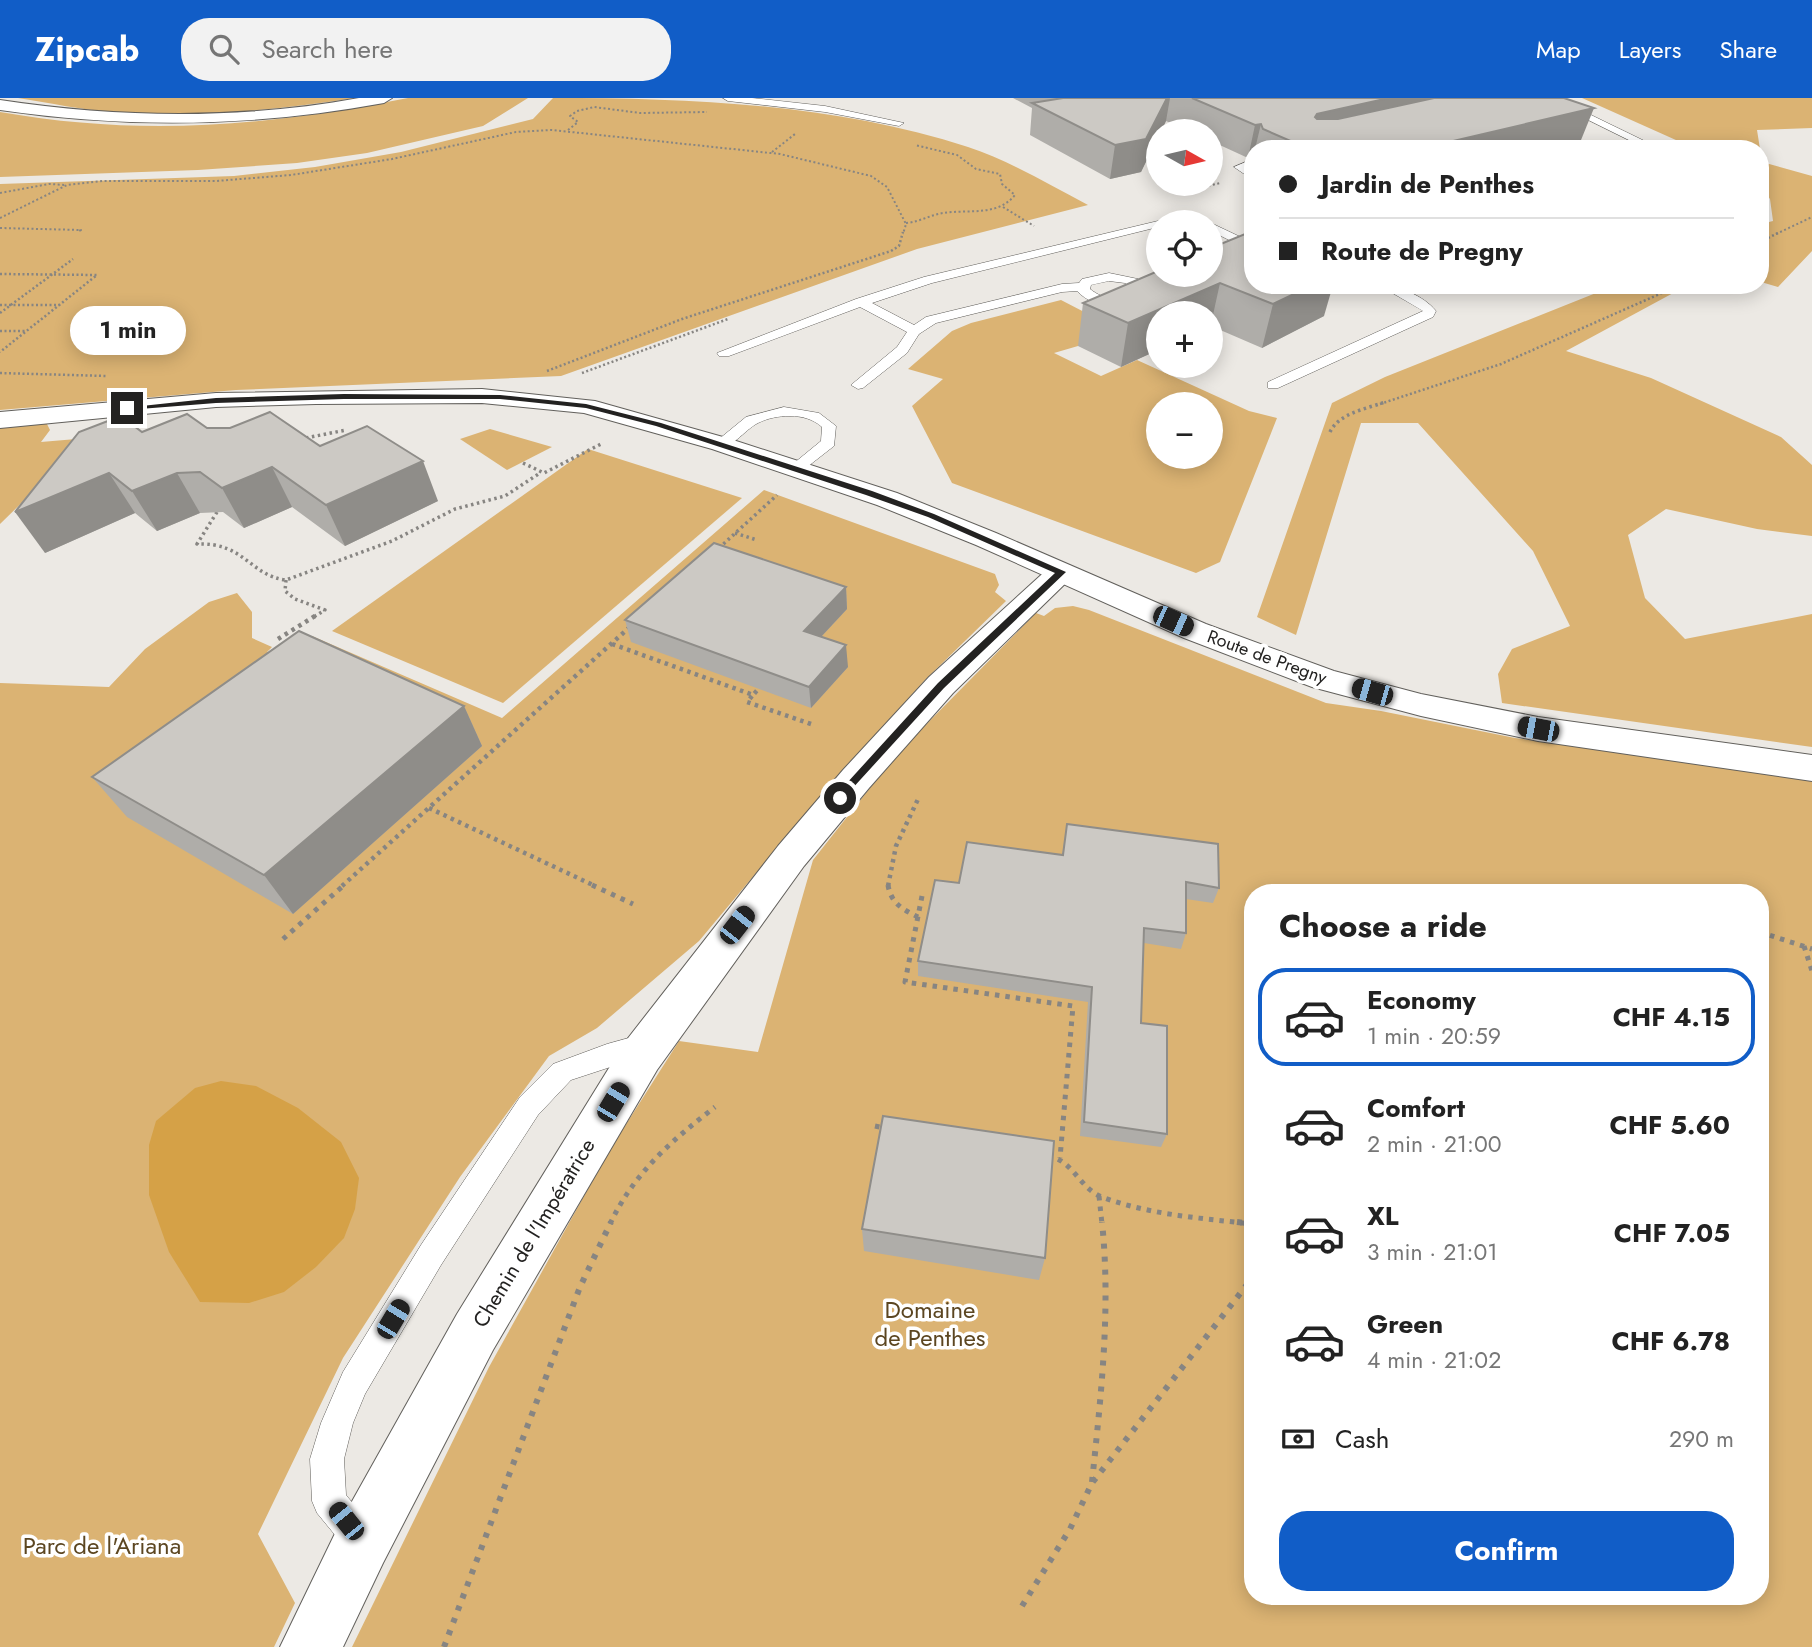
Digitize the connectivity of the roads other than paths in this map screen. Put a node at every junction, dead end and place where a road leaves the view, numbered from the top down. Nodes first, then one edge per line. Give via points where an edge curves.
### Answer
1 (384, 98) edge
2 (728, 98) edge
3 (1549, 98) edge
4 (0, 105) edge
5 (899, 123) dead end
6 (1637, 140) edge
7 (1146, 227) edge
8 (1223, 232) edge
9 (1244, 243) edge
10 (1084, 287) dead end
11 (1401, 294) edge
12 (861, 302) junction
13 (914, 331) junction
14 (724, 353) dead end
15 (858, 384) dead end
16 (1273, 385) dead end
17 (0, 420) edge
18 (721, 444) junction
19 (796, 468) junction
20 (1061, 572) junction
21 (1812, 768) edge
22 (650, 1043) junction
23 (362, 1542) junction
24 (311, 1647) edge

1 - 4 street via 263,117 180,121 106,119
2 - 5 lane
3 - 6 lane
7 - 12 lane via 928,280
8 - 9 lane
10 - 13 lane via 1062,288 931,320
11 - 16 lane via 1427,308 1429,314
12 - 13 lane
12 - 14 lane
13 - 15 lane via 902,349
17 - 18 street, Route de Pregny via 216,400 482,396 586,406
18 - 19 street, Route de Pregny
18 - 19 lane via 755,418 823,412 829,443
19 - 20 street, Route de Pregny via 931,516
20 - 21 street, Route de Pregny via 1254,654 1421,705 1538,729
20 - 22 street, Chemin de l'Impératrice via 941,685 856,779 791,856
22 - 23 street, Chemin de l'Impératrice via 475,1332
22 - 23 lane via 562,1072 529,1106 354,1383 337,1423 327,1469 329,1501
23 - 24 street, Chemin de l'Impératrice

